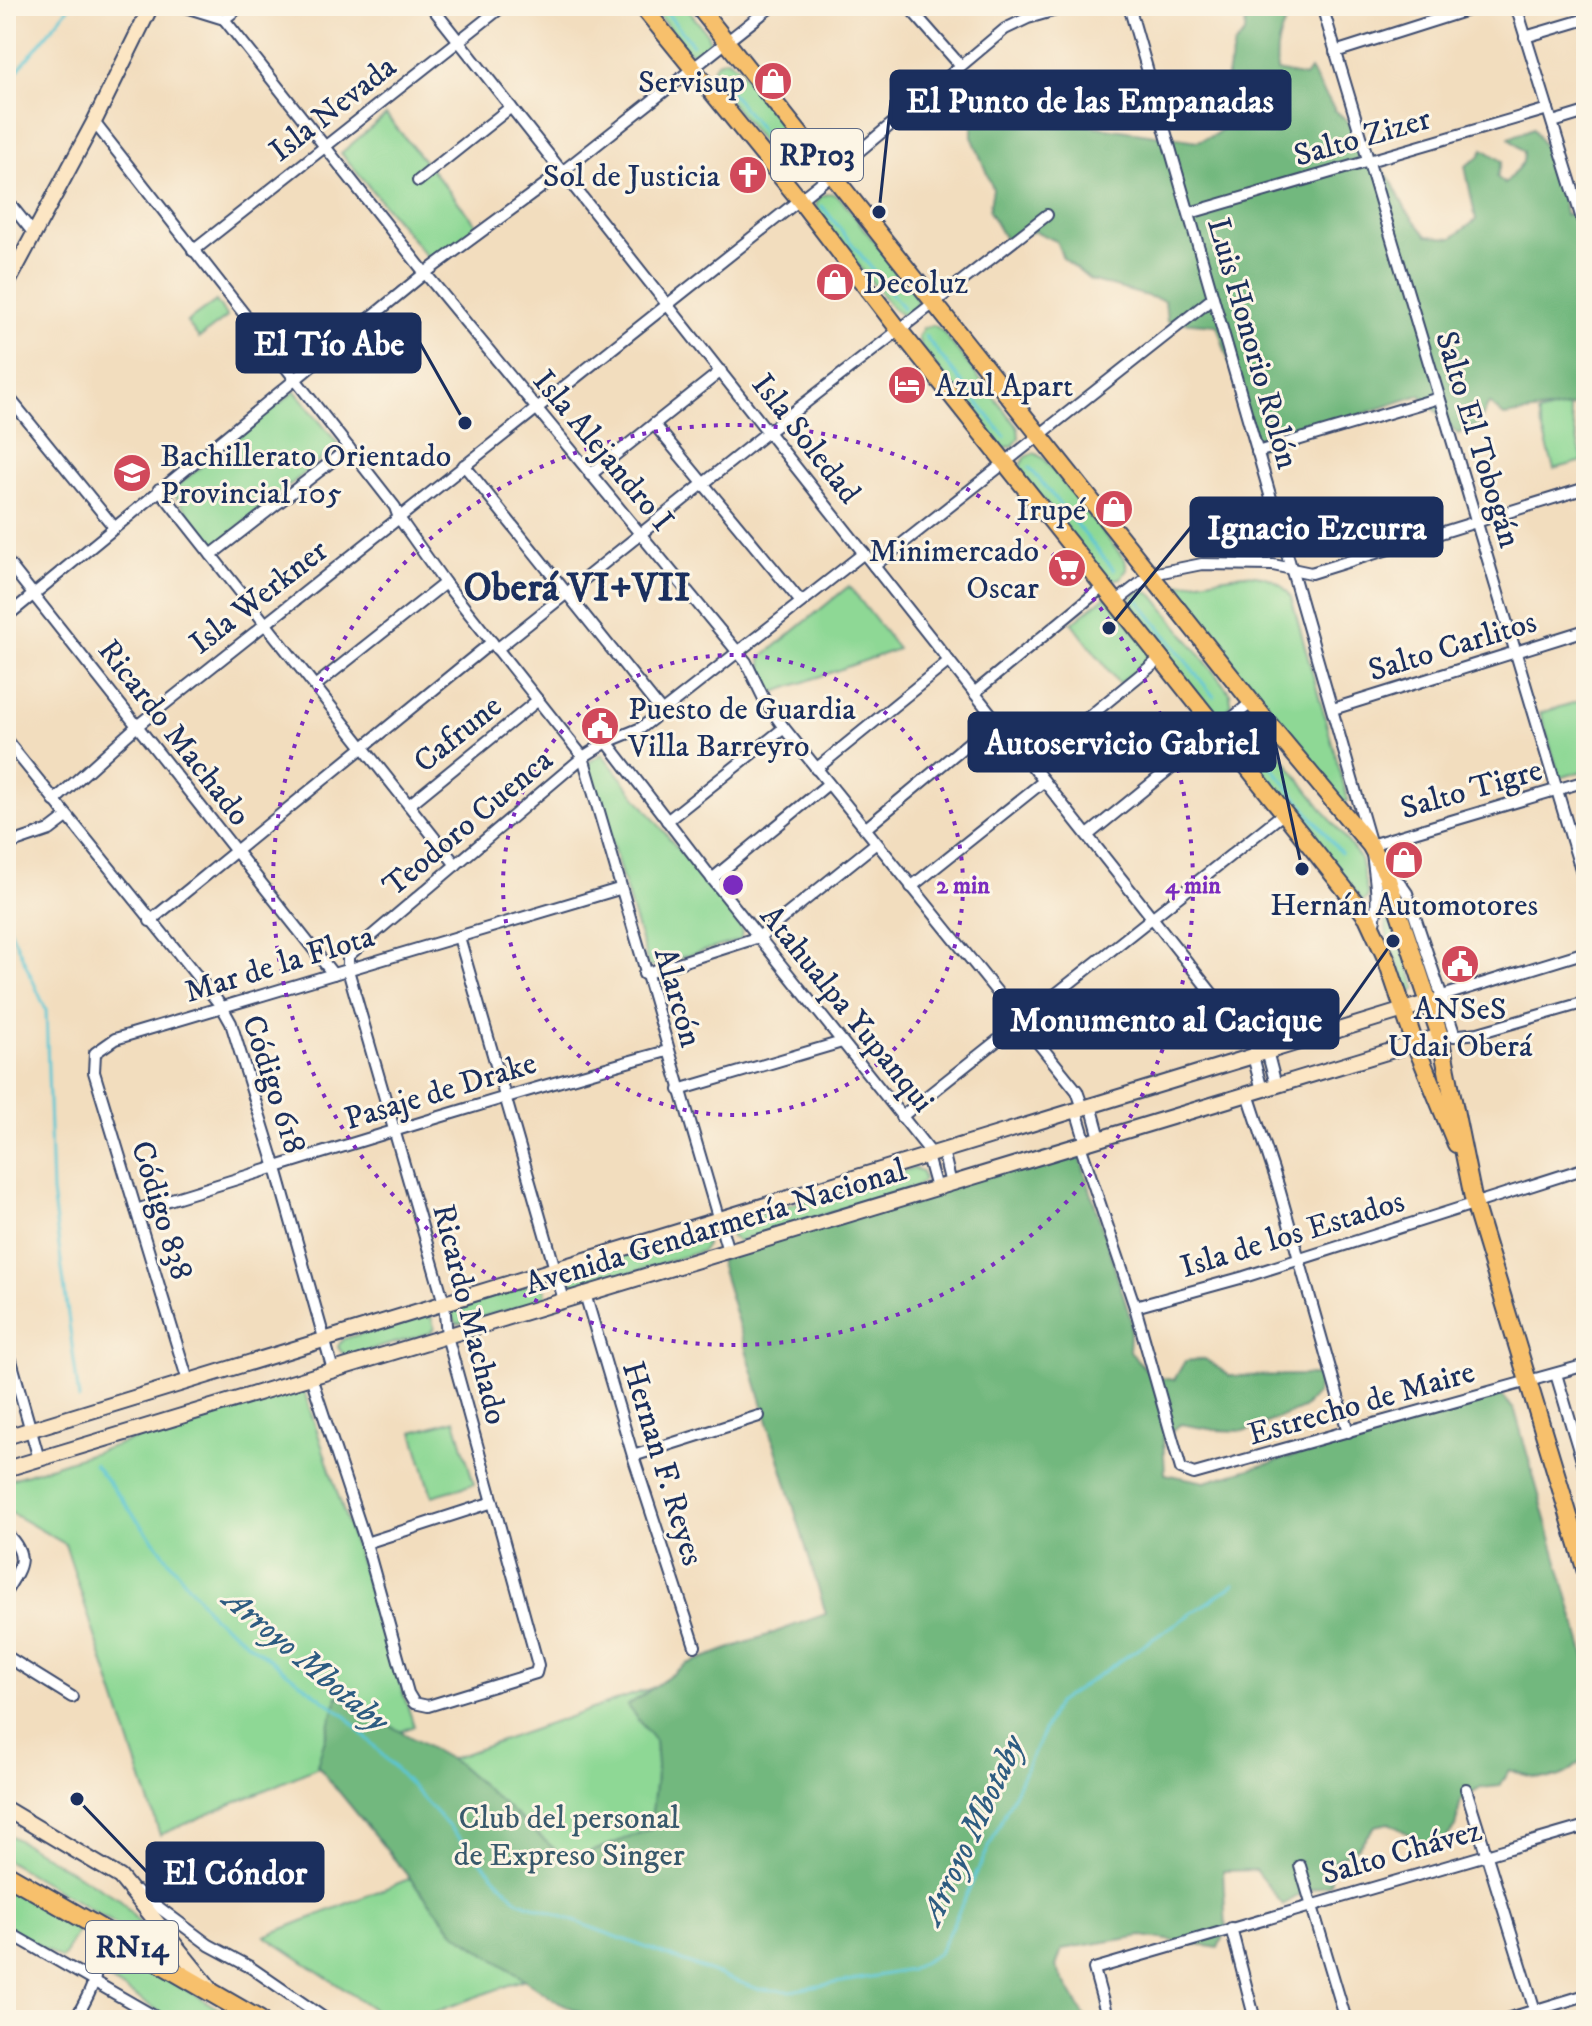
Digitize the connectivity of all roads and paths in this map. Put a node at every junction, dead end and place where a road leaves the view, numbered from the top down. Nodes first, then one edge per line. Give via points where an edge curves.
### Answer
1 (151, 6) edge
2 (182, 6) edge
3 (241, 6) edge
4 (431, 6) edge
5 (503, 6) edge
6 (642, 6) edge
7 (698, 6) edge
8 (772, 6) edge
9 (908, 6) edge
10 (1070, 6) edge
11 (1129, 6) edge
12 (1322, 6) edge
13 (1480, 6) edge
14 (1516, 6) edge
15 (224, 19) junction
16 (1586, 19) edge
17 (1525, 37) junction
18 (459, 41) junction
19 (727, 42) junction
20 (1335, 52) junction
21 (960, 65) junction
22 (693, 68) junction
23 (511, 107) junction
24 (1548, 109) junction
25 (1586, 112) edge
26 (94, 122) junction
27 (1553, 122) junction
28 (325, 147) junction
29 (1368, 161) junction
30 (562, 172) junction
31 (832, 174) junction
32 (418, 181) dead end
33 (6, 199) edge
34 (799, 199) junction
35 (1581, 200) edge
36 (1190, 213) junction
37 (1047, 215) dead end
38 (1586, 232) edge
39 (34, 234) junction
40 (193, 251) junction
41 (425, 273) junction
42 (7, 283) edge
43 (1213, 298) junction
44 (936, 303) junction
45 (669, 304) junction
46 (900, 331) junction
47 (721, 371) junction
48 (295, 380) junction
49 (6, 394) edge
50 (1439, 398) junction
51 (536, 408) junction
52 (654, 424) junction
53 (769, 431) junction
54 (1039, 434) junction
55 (349, 448) junction
56 (1257, 452) junction
57 (1005, 462) junction
58 (464, 465) junction
59 (590, 475) junction
60 (703, 484) junction
61 (1586, 488) edge
62 (159, 489) junction
63 (399, 518) junction
64 (1476, 521) junction
65 (114, 527) junction
66 (640, 534) junction
67 (864, 553) junction
68 (211, 555) junction
69 (6, 560) edge
70 (874, 566) junction
71 (1292, 569) junction
72 (1152, 574) junction
73 (445, 583) junction
74 (1104, 586) junction
75 (33, 594) junction
76 (565, 594) junction
77 (1117, 601) junction
78 (801, 602) junction
79 (6, 617) edge
80 (264, 623) junction
81 (1586, 630) edge
82 (494, 646) junction
83 (737, 653) junction
84 (1516, 653) junction
85 (1161, 658) junction
86 (949, 661) junction
87 (315, 686) junction
88 (974, 693) junction
89 (538, 700) junction
90 (1252, 702) junction
91 (1333, 709) junction
92 (662, 712) junction
93 (996, 720) junction
94 (137, 726) junction
95 (784, 728) junction
96 (1218, 729) junction
97 (6, 740) edge
98 (607, 742) junction
99 (362, 746) junction
100 (583, 757) junction
101 (1031, 764) junction
102 (816, 769) junction
103 (1044, 781) junction
104 (1586, 781) edge
105 (828, 784) junction
106 (1557, 790) junction
107 (54, 801) junction
108 (409, 805) junction
109 (1284, 813) junction
110 (67, 817) junction
111 (667, 821) junction
112 (865, 829) junction
113 (1088, 835) junction
114 (875, 844) junction
115 (6, 845) edge
116 (1370, 845) junction
117 (235, 850) junction
118 (456, 865) junction
119 (1380, 869) junction
120 (712, 879) junction
121 (911, 887) junction
122 (1586, 887) edge
123 (619, 889) junction
124 (1152, 917) junction
125 (150, 921) junction
126 (1373, 927) junction
127 (459, 937) junction
128 (759, 937) junction
129 (1586, 952) edge
130 (348, 970) junction
131 (333, 974) junction
132 (644, 974) junction
133 (1436, 998) junction
134 (1586, 1002) edge
135 (222, 1007) junction
136 (1406, 1009) junction
137 (1020, 1022) junction
138 (1448, 1036) junction
139 (842, 1042) junction
140 (1415, 1044) junction
141 (667, 1051) junction
142 (95, 1053) joint
143 (1260, 1054) junction
144 (679, 1090) junction
145 (1262, 1090) junction
146 (506, 1095) junction
147 (1083, 1108) junction
148 (901, 1117) junction
149 (395, 1132) junction
150 (1089, 1142) junction
151 (934, 1153) junction
152 (276, 1168) junction
153 (1586, 1168) edge
154 (1469, 1180) junction
155 (951, 1184) junction
156 (936, 1188) junction
157 (1474, 1203) junction
158 (136, 1210) junction
159 (717, 1219) junction
160 (728, 1251) junction
161 (1299, 1260) junction
162 (555, 1268) junction
163 (585, 1294) junction
164 (564, 1300) junction
165 (1133, 1302) junction
166 (444, 1303) junction
167 (447, 1336) junction
168 (325, 1340) junction
169 (6, 1343) edge
170 (1586, 1365) edge
171 (333, 1370) junction
172 (1556, 1374) junction
173 (311, 1377) junction
174 (188, 1381) junction
175 (1530, 1382) junction
176 (759, 1416) dead end
177 (32, 1429) junction
178 (1348, 1432) junction
179 (6, 1437) edge
180 (633, 1456) junction
181 (39, 1459) junction
182 (6, 1469) edge
183 (1586, 1474) edge
184 (493, 1502) junction
185 (6, 1533) edge
186 (366, 1543) junction
187 (1586, 1572) edge
188 (6, 1591) edge
189 (695, 1646) dead end
190 (6, 1656) edge
191 (72, 1697) dead end
192 (1466, 1789) dead end
193 (6, 1809) edge
194 (1586, 1826) edge
195 (1484, 1854) junction
196 (1300, 1866) dead end
197 (6, 1874) edge
198 (127, 1884) junction
199 (1311, 1904) junction
200 (89, 1922) junction
201 (1231, 1928) junction
202 (6, 1931) edge
203 (96, 1981) junction
204 (215, 1995) junction
205 (1586, 1995) edge
206 (1536, 2015) edge
207 (75, 2020) edge
208 (161, 2020) edge
209 (259, 2020) edge
210 (327, 2020) edge
211 (1108, 2020) edge
212 (1255, 2020) edge
213 (1346, 2020) edge
214 (1503, 2020) edge

1 - 26 street
2 - 15 street
3 - 15 street
4 - 18 street, Isla Soledad
5 - 18 street, Isla Nevada
6 - 22 main road, RP103
7 - 19 main road, RP103
8 - 19 street
9 - 21 street
10 - 21 street, Isla Werkner via 1005,29
11 - 36 street, Luis Honorio Rolón
12 - 20 street, Salto El Tobogán
13 - 20 street
14 - 17 street
15 - 28 street, Isla Alejandro I
16 - 17 street
17 - 24 street
18 - 23 street, Isla Soledad
18 - 28 street, Isla Nevada
19 - 22 street
19 - 31 main road, RP103
20 - 29 street, Salto El Tobogán
21 - 31 street, Isla Werkner
22 - 30 street
22 - 34 main road, RP103
23 - 30 street, Isla Soledad
23 - 32 street
24 - 27 street
24 - 29 street, Salto Zizer
25 - 27 street
26 - 39 street
26 - 40 street
27 - 35 street
28 - 40 street, Isla Nevada
28 - 41 street, Isla Alejandro I
29 - 36 street, Salto Zizer
29 - 50 street, Salto El Tobogán
30 - 41 street
30 - 45 street, Isla Soledad
31 - 34 street, Isla Werkner
31 - 44 main road, RP103
33 - 39 street
34 - 45 street, Isla Werkner
34 - 46 main road, RP103
35 - 38 street
36 - 43 street, Luis Honorio Rolón
37 - 44 street
39 - 42 street
40 - 48 street
41 - 48 street
41 - 51 street, Isla Alejandro I
43 - 54 street
43 - 56 street, Luis Honorio Rolón
44 - 46 street
44 - 54 main road, RP103
45 - 47 street, Isla Soledad
45 - 51 street, Isla Werkner
46 - 53 street
46 - 57 main road, RP103
47 - 52 street
47 - 53 street, Isla Soledad
48 - 55 street
48 - 62 street
49 - 65 street
50 - 56 street
50 - 64 street, Salto El Tobogán
51 - 58 street, Isla Werkner
51 - 59 street, Isla Alejandro I
52 - 59 street
52 - 60 street
53 - 60 street
53 - 67 street, Isla Soledad
54 - 57 street
54 - 72 main road, RP103
55 - 63 street
55 - 68 street
56 - 71 street, Luis Honorio Rolón
57 - 70 street
57 - 74 main road, RP103
58 - 63 street, Isla Werkner
58 - 76 street
59 - 66 street, Isla Alejandro I
60 - 66 street
60 - 78 street
61 - 64 street
62 - 65 street
62 - 68 street
63 - 73 street
63 - 80 street, Isla Werkner
64 - 71 street via 1311,573
64 - 84 street, Salto El Tobogán
65 - 75 street
66 - 76 street
66 - 83 street, Isla Alejandro I
67 - 70 street, Isla Soledad
67 - 78 street, Teodoro Cuenca
68 - 80 street
69 - 75 street, Ricardo Machado
70 - 86 street, Isla Soledad
71 - 72 street via 1223,563
71 - 91 street, Luis Honorio Rolón
72 - 77 street
72 - 90 main road, RP103
73 - 82 street
73 - 87 street
74 - 77 main road, RP103
74 - 88 street
75 - 79 street
75 - 94 street, Ricardo Machado
76 - 82 street
76 - 92 street
77 - 85 main road, RP103
78 - 83 street, Teodoro Cuenca
80 - 87 street
80 - 94 street, Isla Werkner
81 - 84 street, Salto Carlitos
82 - 89 street
82 - 99 street
83 - 92 street, Teodoro Cuenca
83 - 95 street, Isla Alejandro I
84 - 91 street, Salto Carlitos
84 - 106 street, Salto El Tobogán
85 - 96 main road, RP103
85 - 101 street
86 - 88 street, Isla Soledad
86 - 102 street
87 - 99 street
88 - 93 street, Isla Soledad
89 - 100 street
89 - 108 street, Cafrune
90 - 96 street
90 - 116 main road, RP103
91 - 116 street, Luis Honorio Rolón
92 - 98 street, Teodoro Cuenca
93 - 101 street, Isla Soledad
93 - 112 street
94 - 107 street, Isla Werkner
94 - 117 street, Ricardo Machado
95 - 102 street, Isla Alejandro I
95 - 111 street
96 - 109 main road, RP103
96 - 113 street
97 - 107 street, Código 618
98 - 100 street, Teodoro Cuenca
98 - 111 street, Atahualpa Yupanqui
99 - 108 street
99 - 117 street
100 - 118 street, Teodoro Cuenca
100 - 123 street, Alarcón
101 - 103 street, Isla Soledad
102 - 105 street, Isla Alejandro I
103 - 113 street, Isla Soledad
103 - 121 street
104 - 106 street, Salto Tigre
105 - 112 street, Isla Alejandro I
105 - 120 street
106 - 116 street, Salto Tigre
106 - 122 street, Salto El Tobogán
107 - 110 street, Código 618
108 - 118 street
109 - 124 street
109 - 126 main road, RP103
110 - 115 street via 50,830
110 - 125 street, Código 618
111 - 120 street, Atahualpa Yupanqui
112 - 114 street, Isla Alejandro I
113 - 124 street, Isla Soledad
114 - 121 street, Isla Alejandro I
114 - 128 street
116 - 119 main road, RP103
117 - 125 street
117 - 131 street, Ricardo Machado
118 - 130 street, Teodoro Cuenca via 348,956
119 - 126 street
119 - 133 main road, RP103
120 - 128 street, Atahualpa Yupanqui
121 - 137 street, Isla Alejandro I
123 - 127 street, Mar de la Flota
123 - 132 street, Alarcón
124 - 137 street
124 - 143 street, Isla Soledad
125 - 135 street, Código 618
126 - 136 main road, RP103
127 - 130 street, Mar de la Flota
127 - 146 street
128 - 132 street
128 - 139 street, Atahualpa Yupanqui
129 - 133 street
130 - 131 street, Mar de la Flota
130 - 149 street, Ricardo Machado
131 - 135 street, Mar de la Flota
132 - 141 street, Alarcón
133 - 136 street, Avenida Gendarmería Nacional
133 - 138 main road, RP103
134 - 138 street via 1478,1033
135 - 142 street, Mar de la Flota via 115,1039
135 - 152 street, Código 618
136 - 140 main road, RP103
136 - 143 street, Avenida Gendarmería Nacional
137 - 147 street, Isla Alejandro I via 1077,1091
137 - 148 street
138 - 140 street, Avenida Gendarmería Nacional
138 - 154 main road, RP103
139 - 144 street
139 - 148 street, Atahualpa Yupanqui
140 - 145 street, Avenida Gendarmería Nacional
140 - 154 main road, RP103
141 - 144 street, Alarcón
141 - 146 street, Pasaje de Drake
142 - 158 street, Código 838 via 94,1072
143 - 145 street
143 - 147 street, Avenida Gendarmería Nacional
144 - 159 street, Alarcón
145 - 150 street, Avenida Gendarmería Nacional
145 - 161 street
146 - 149 street, Pasaje de Drake
146 - 162 street
147 - 150 street, Isla Alejandro I
147 - 151 street, Avenida Gendarmería Nacional
148 - 151 street, Atahualpa Yupanqui
149 - 152 street, Pasaje de Drake
149 - 166 street, Ricardo Machado
150 - 155 street, Avenida Gendarmería Nacional
150 - 165 street
151 - 155 street
151 - 156 street
151 - 159 street, Avenida Gendarmería Nacional
152 - 158 street, Pasaje de Drake
152 - 168 street, Código 618
153 - 157 street, Isla de los Estados
154 - 157 main road, RP103
155 - 156 street, Avenida Gendarmería Nacional
156 - 160 street, Avenida Gendarmería Nacional
157 - 161 street, Isla de los Estados
157 - 175 main road, RP103
158 - 174 street, Código 838
159 - 160 street, Alarcón
159 - 162 street, Avenida Gendarmería Nacional
160 - 163 street, Avenida Gendarmería Nacional
161 - 165 street, Isla de los Estados
161 - 178 street
162 - 164 street
162 - 166 street, Avenida Gendarmería Nacional
163 - 164 street, Avenida Gendarmería Nacional
163 - 180 street, Hernan F. Reyes
164 - 167 street, Avenida Gendarmería Nacional
165 - 178 street, Estrecho de Maire via 1181,1469 1206,1473
166 - 167 street, Ricardo Machado
166 - 168 street, Avenida Gendarmería Nacional
167 - 171 street, Avenida Gendarmería Nacional
167 - 184 street, Ricardo Machado
168 - 171 street, Código 618
168 - 174 street, Avenida Gendarmería Nacional
169 - 177 street
170 - 172 street, Estrecho de Maire
171 - 173 street, Avenida Gendarmería Nacional
172 - 175 street, Estrecho de Maire
172 - 183 street
173 - 181 street, Avenida Gendarmería Nacional
173 - 186 street
174 - 177 street, Avenida Gendarmería Nacional
175 - 178 street, Estrecho de Maire
175 - 187 main road, RP103
176 - 180 street
177 - 179 street, Avenida Gendarmería Nacional
177 - 181 street
180 - 189 street, Hernan F. Reyes
181 - 182 street, Avenida Gendarmería Nacional
184 - 186 street
184 - 186 street, Ricardo Machado via 536,1673 428,1706 414,1703
185 - 188 street via 21,1552 22,1565
190 - 191 street
192 - 195 street
193 - 198 street
194 - 195 street, Salto Chávez
195 - 199 street, Salto Chávez
195 - 206 street
196 - 199 street
197 - 200 highway, RN14
198 - 204 street
198 - 210 street via 209,1945
199 - 201 street, Salto Chávez
199 - 213 street
200 - 203 street
200 - 204 highway, RN14
201 - 211 street, Salto Chávez via 1094,1969
201 - 212 street
202 - 203 street
203 - 207 street
203 - 208 street
204 - 209 highway, RN14
205 - 206 street
206 - 214 street

